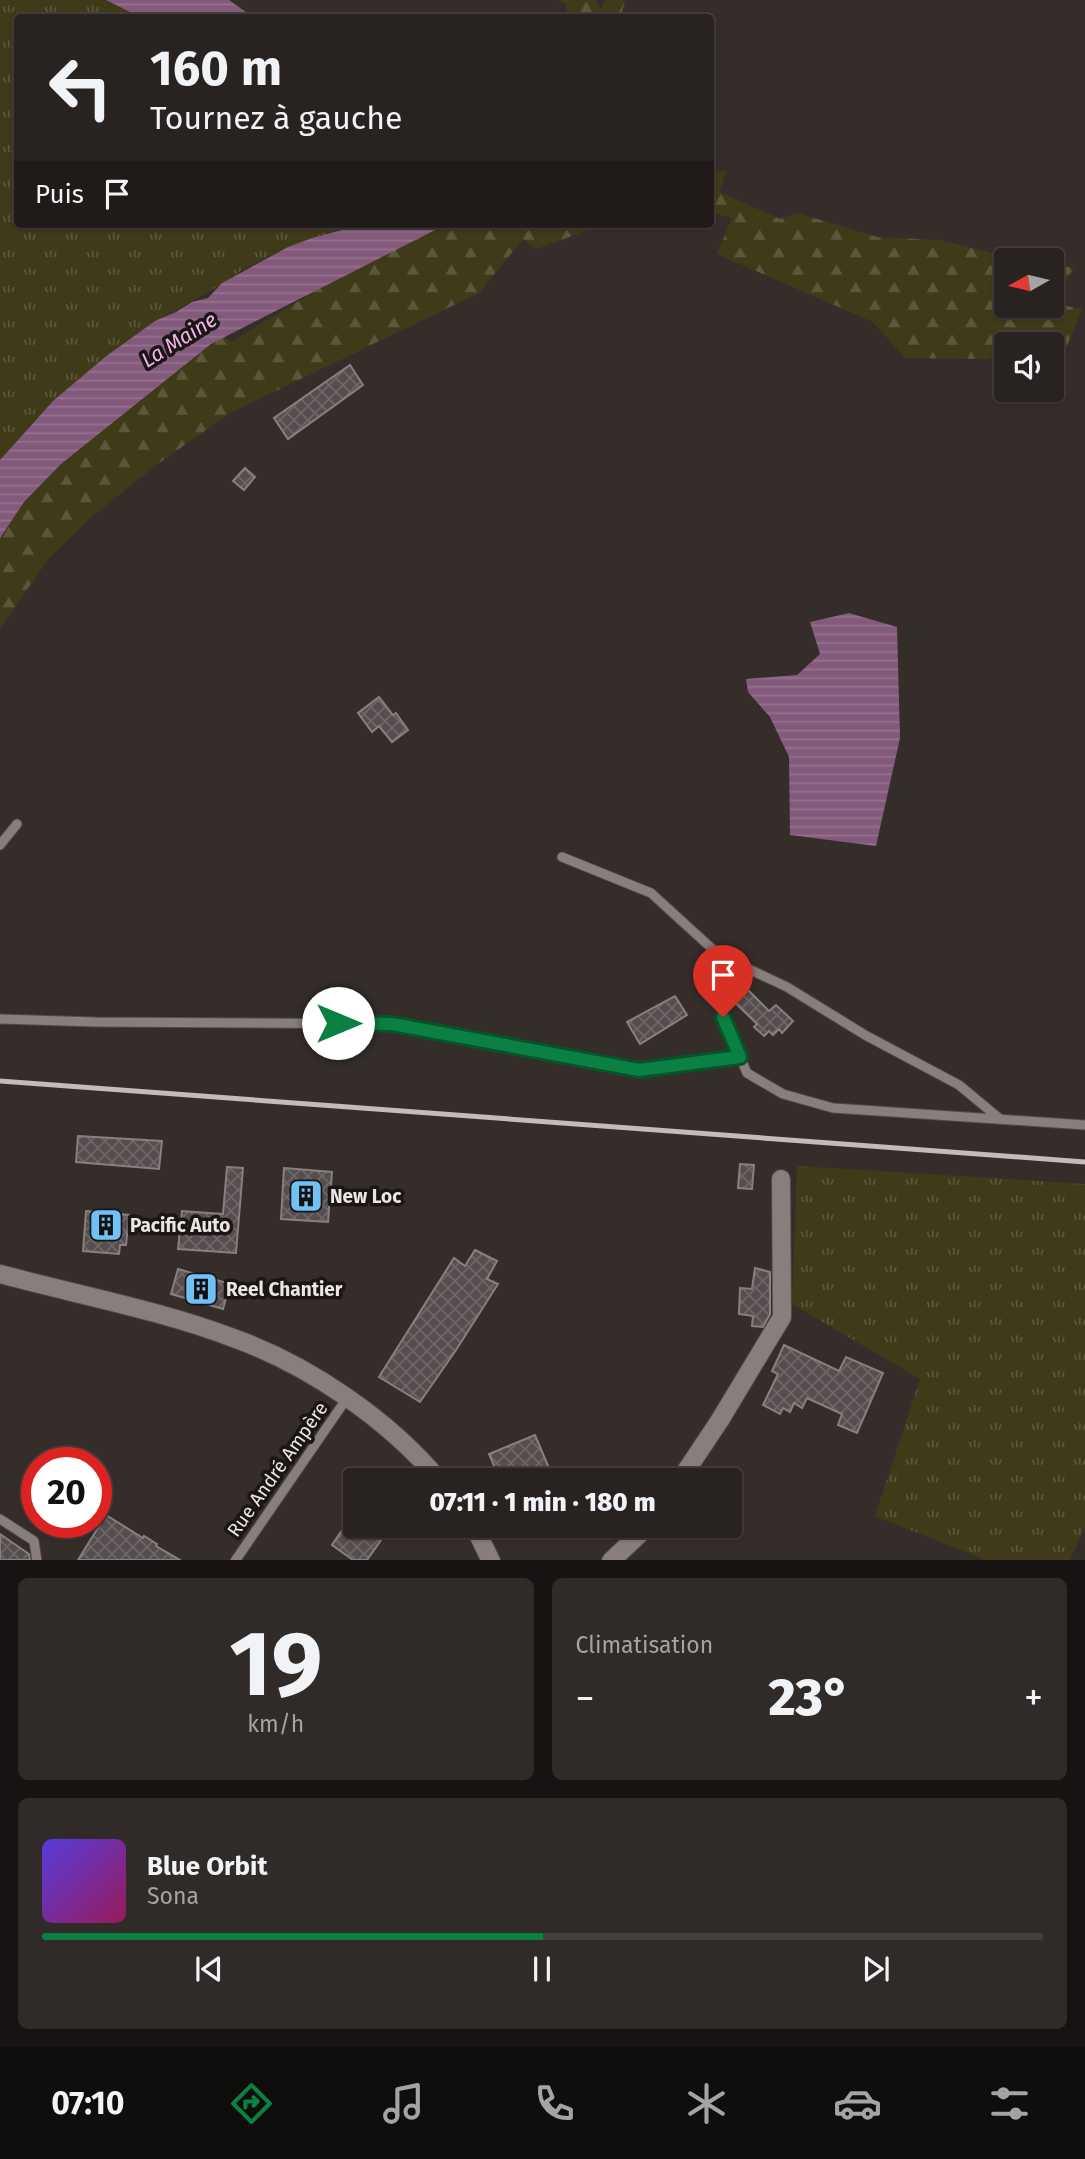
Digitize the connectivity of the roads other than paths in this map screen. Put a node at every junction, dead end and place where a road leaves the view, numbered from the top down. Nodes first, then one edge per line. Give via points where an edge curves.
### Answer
1 (17, 824) dead end
2 (0, 845) edge
3 (562, 857) dead end
4 (723, 1017) dead end
5 (0, 1019) edge
6 (740, 1057) junction
7 (1000, 1119) junction
8 (1085, 1125) edge
9 (782, 1179) dead end
10 (0, 1274) edge
11 (347, 1398) junction
12 (427, 1468) edge
13 (688, 1468) edge
14 (0, 1519) edge
15 (480, 1538) edge
16 (635, 1538) edge
17 (37, 1560) edge
18 (235, 1560) edge
19 (491, 1560) edge
20 (611, 1560) edge

1 - 2 lane
3 - 7 lane via 651,893 719,955 787,987 959,1085
4 - 6 lane
5 - 6 lane via 392,1024 639,1070
6 - 7 lane via 747,1073 783,1094 833,1108
7 - 8 lane
9 - 13 street via 782,1317
10 - 11 street via 236,1339 280,1358
11 - 12 street
11 - 18 lane, Rue André Ampère
14 - 17 lane via 34,1541
15 - 19 street
16 - 20 street

